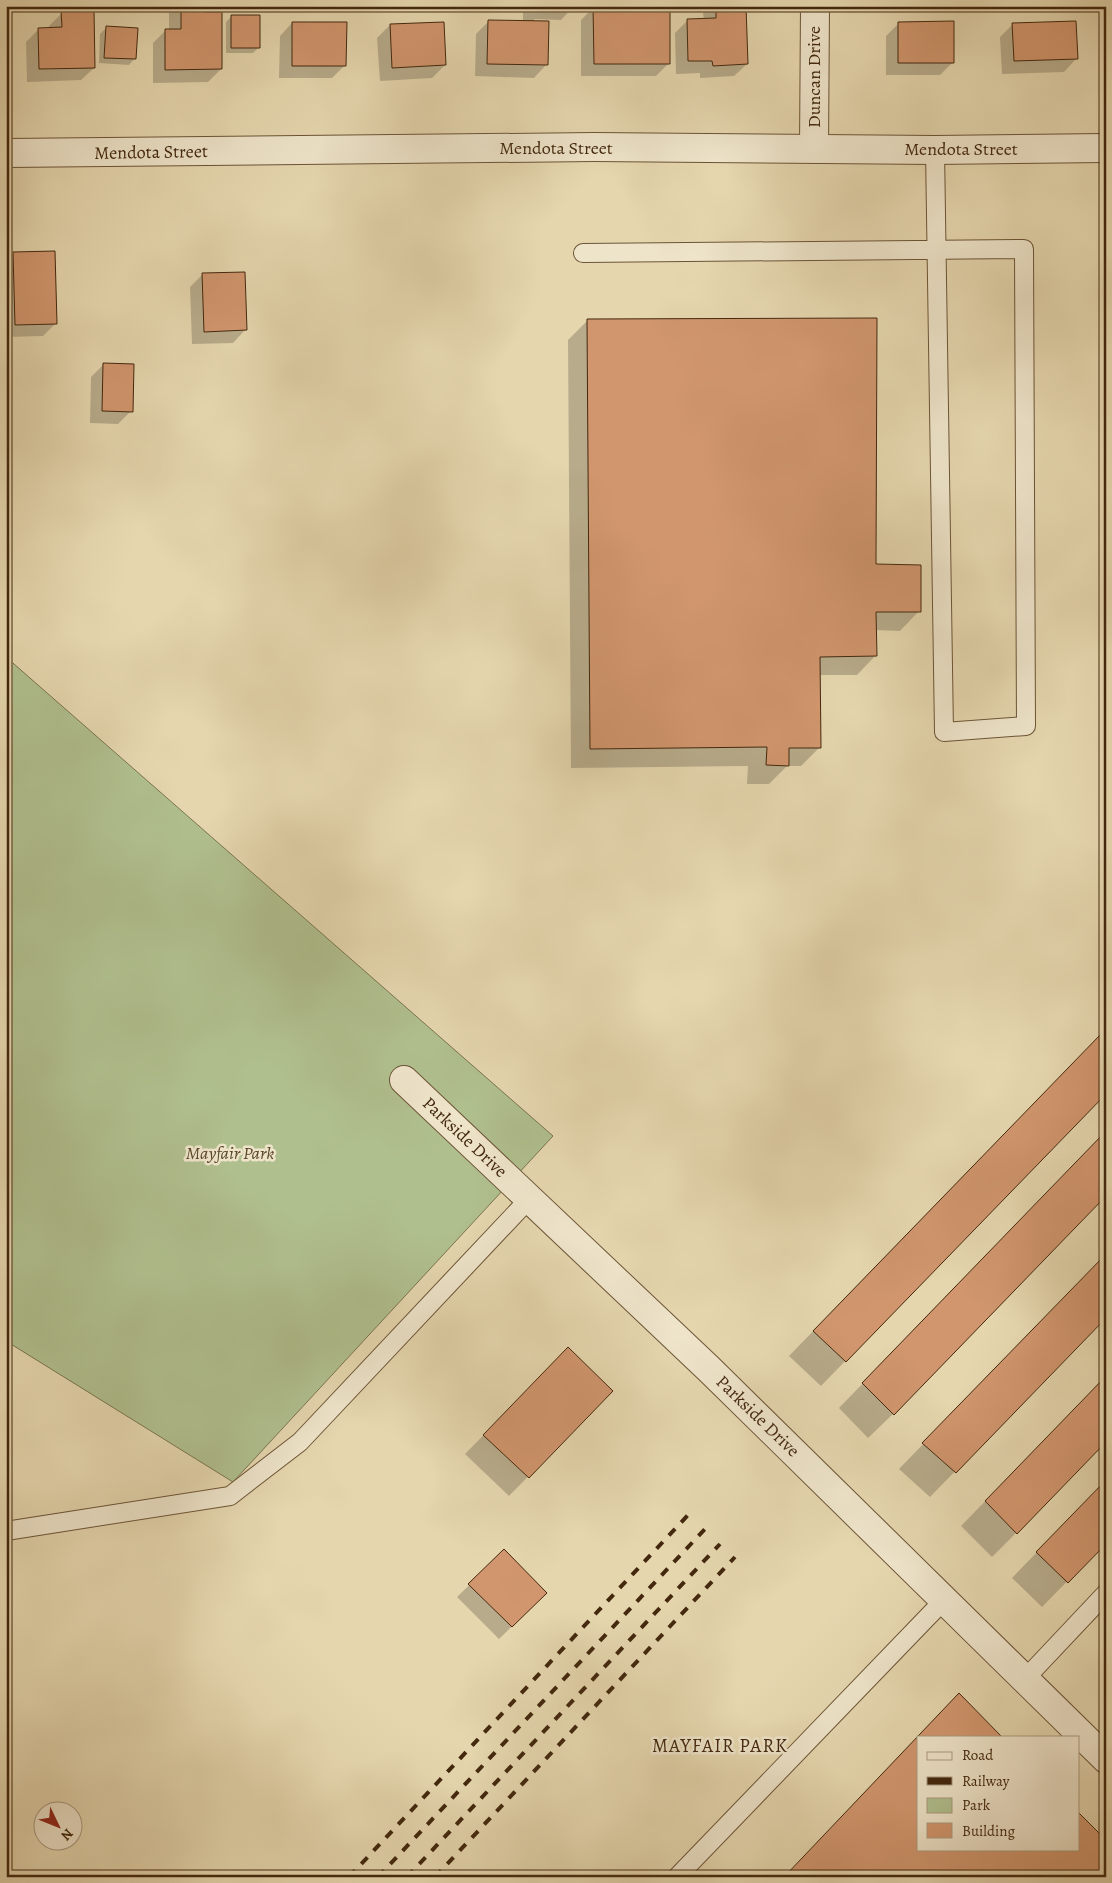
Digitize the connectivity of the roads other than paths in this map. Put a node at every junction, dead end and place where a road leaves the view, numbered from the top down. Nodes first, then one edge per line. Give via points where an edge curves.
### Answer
1 (815, 6) edge
2 (1106, 148) edge
3 (814, 149) junction
4 (934, 150) junction
5 (6, 153) edge
6 (936, 251) junction
7 (584, 253) dead end
8 (404, 1080) dead end
9 (530, 1198) junction
10 (6, 1531) edge
11 (1106, 1593) edge
12 (945, 1599) junction
13 (1024, 1680) junction
14 (1102, 1749) edge
15 (677, 1877) edge

1 - 3 street, Duncan Drive
2 - 4 street, Mendota Street
3 - 4 street, Mendota Street
3 - 5 street, Mendota Street via 594,147
4 - 6 lane
6 - 6 lane via 944,732 1026,726 1024,249
6 - 7 lane
8 - 9 street, Parkside Drive
9 - 10 lane via 300,1442 230,1496
9 - 12 street, Parkside Drive
11 - 13 lane
12 - 13 street, Parkside Drive
12 - 15 lane
13 - 14 street, Parkside Drive

